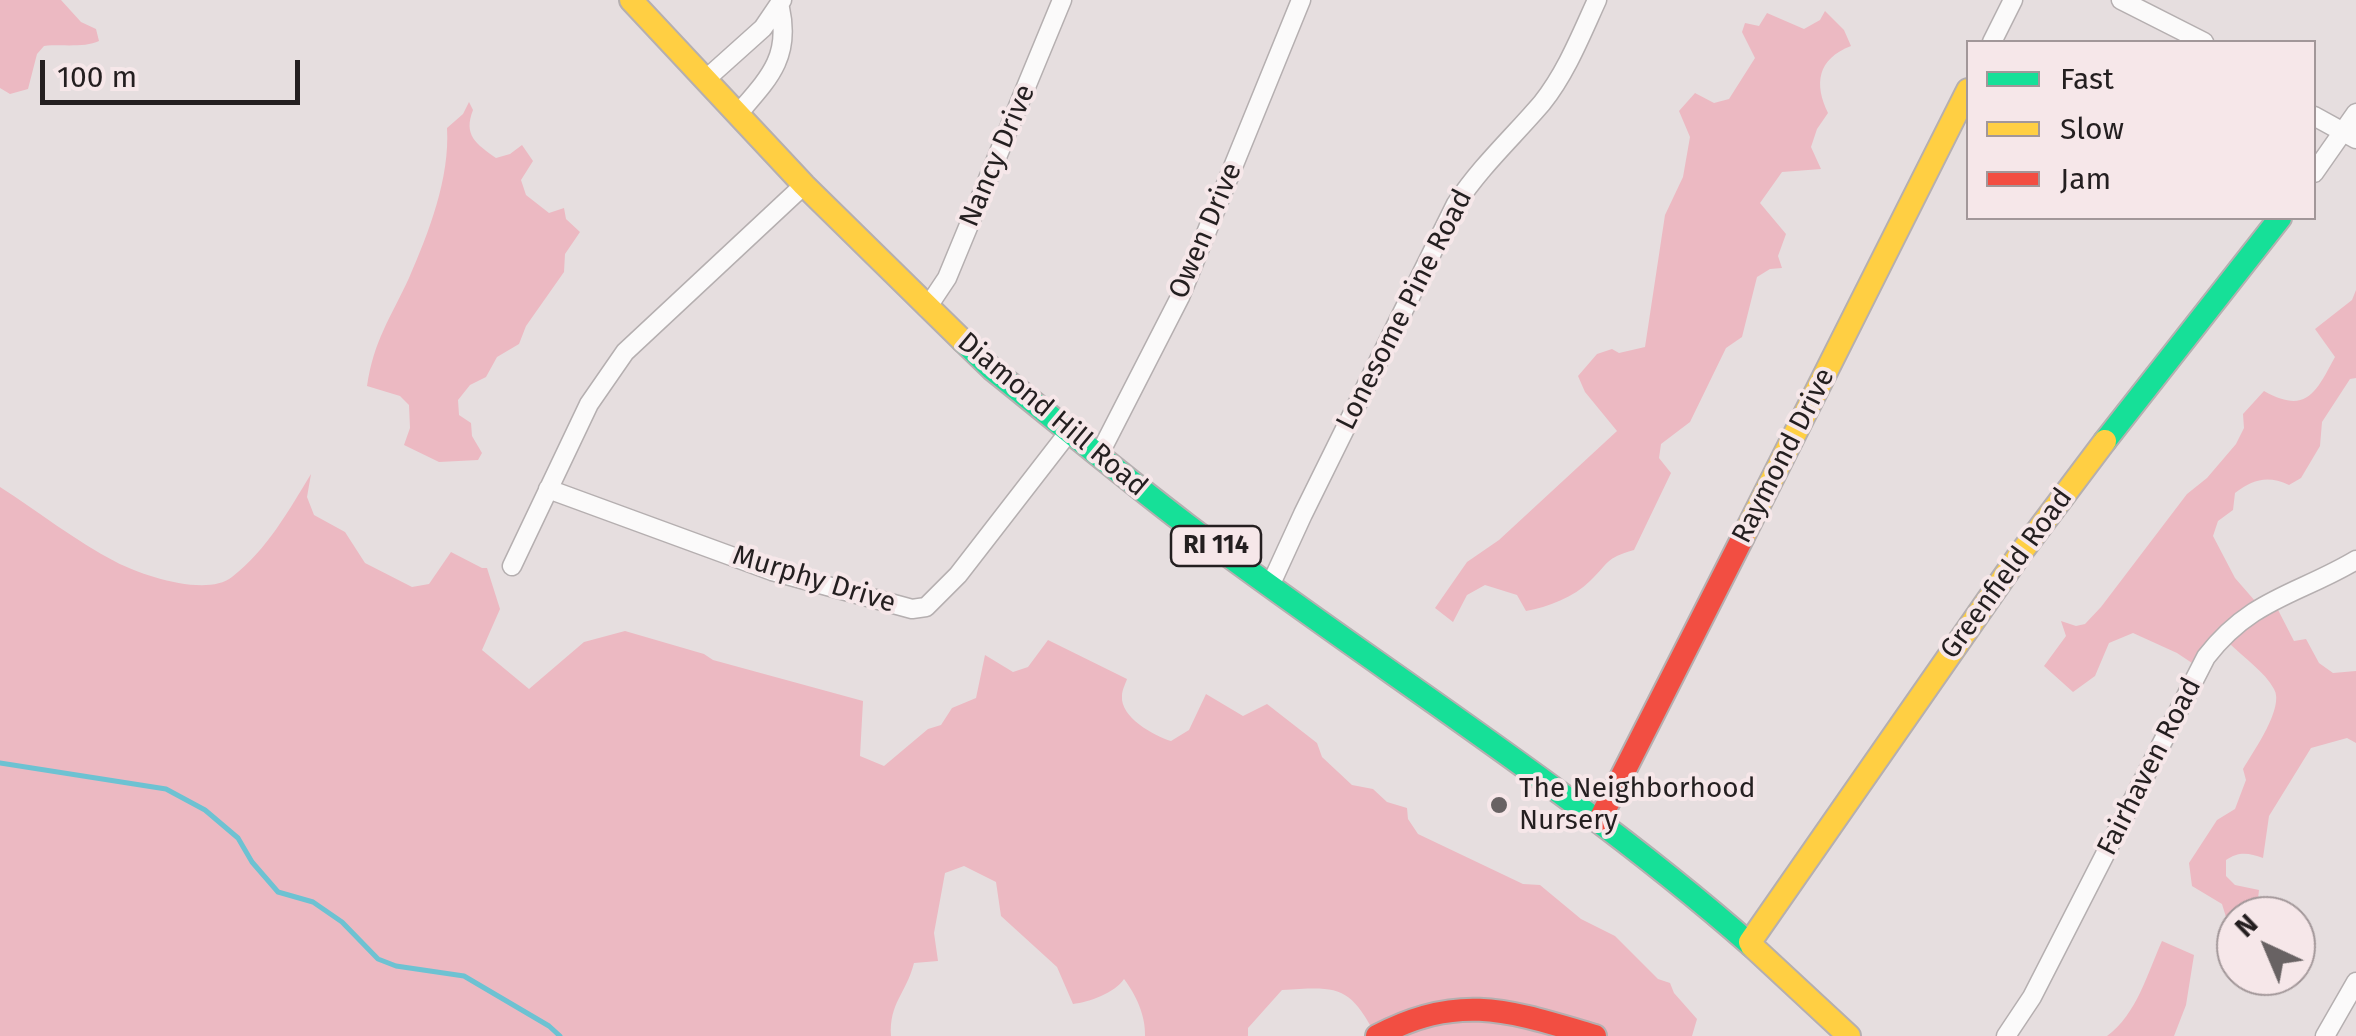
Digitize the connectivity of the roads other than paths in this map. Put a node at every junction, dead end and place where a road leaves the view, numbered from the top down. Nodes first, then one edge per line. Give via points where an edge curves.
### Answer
1 (631, 0) edge
2 (1062, 0) edge
3 (1301, 0) edge
4 (1597, 0) edge
5 (2013, 0) edge
6 (2121, 0) edge
7 (781, 4) edge
8 (1993, 40) edge
9 (2200, 40) edge
10 (705, 80) junction
11 (1966, 94) edge
12 (2356, 113) edge
13 (737, 114) junction
14 (2316, 117) edge
15 (2348, 136) edge
16 (2316, 171) edge
17 (804, 185) junction
18 (2278, 220) edge
19 (927, 308) junction
20 (1068, 432) junction
21 (1099, 456) junction
22 (548, 489) junction
23 (2356, 560) edge
24 (512, 566) dead end
25 (1270, 586) junction
26 (1599, 821) junction
27 (1750, 942) junction
28 (2356, 982) edge
29 (1377, 1036) edge
30 (1595, 1036) edge
31 (1849, 1036) edge
32 (2006, 1036) edge
33 (2325, 1036) edge

1 - 10 street, Diamond Hill Road / RI 114
2 - 19 street, Nancy Drive via 955,260
3 - 21 street, Owen Drive via 1180,297
4 - 25 street, Lonesome Pine Road via 1559,78 1456,204
5 - 8 street
6 - 9 street
7 - 10 street
7 - 13 street via 785,31 775,69
10 - 13 street, Diamond Hill Road / RI 114
11 - 26 street, Raymond Drive
12 - 15 street
13 - 17 street, Diamond Hill Road / RI 114
14 - 15 street
15 - 16 street
17 - 19 street, Diamond Hill Road / RI 114
17 - 22 street via 625,352 589,404
18 - 27 street, Greenfield Road via 2020,554
19 - 20 street, Diamond Hill Road / RI 114
20 - 21 street, Diamond Hill Road / RI 114
20 - 22 street, Murphy Drive via 958,575 926,607 912,609 772,571
21 - 25 street, Diamond Hill Road / RI 114
22 - 24 street
23 - 32 street, Fairhaven Road via 2268,602 2233,626 2206,657
25 - 26 street, Diamond Hill Road / RI 114
26 - 27 street, Diamond Hill Road / RI 114
27 - 31 street, Diamond Hill Road / RI 114
28 - 33 street
29 - 30 street via 1428,1011 1481,1008

